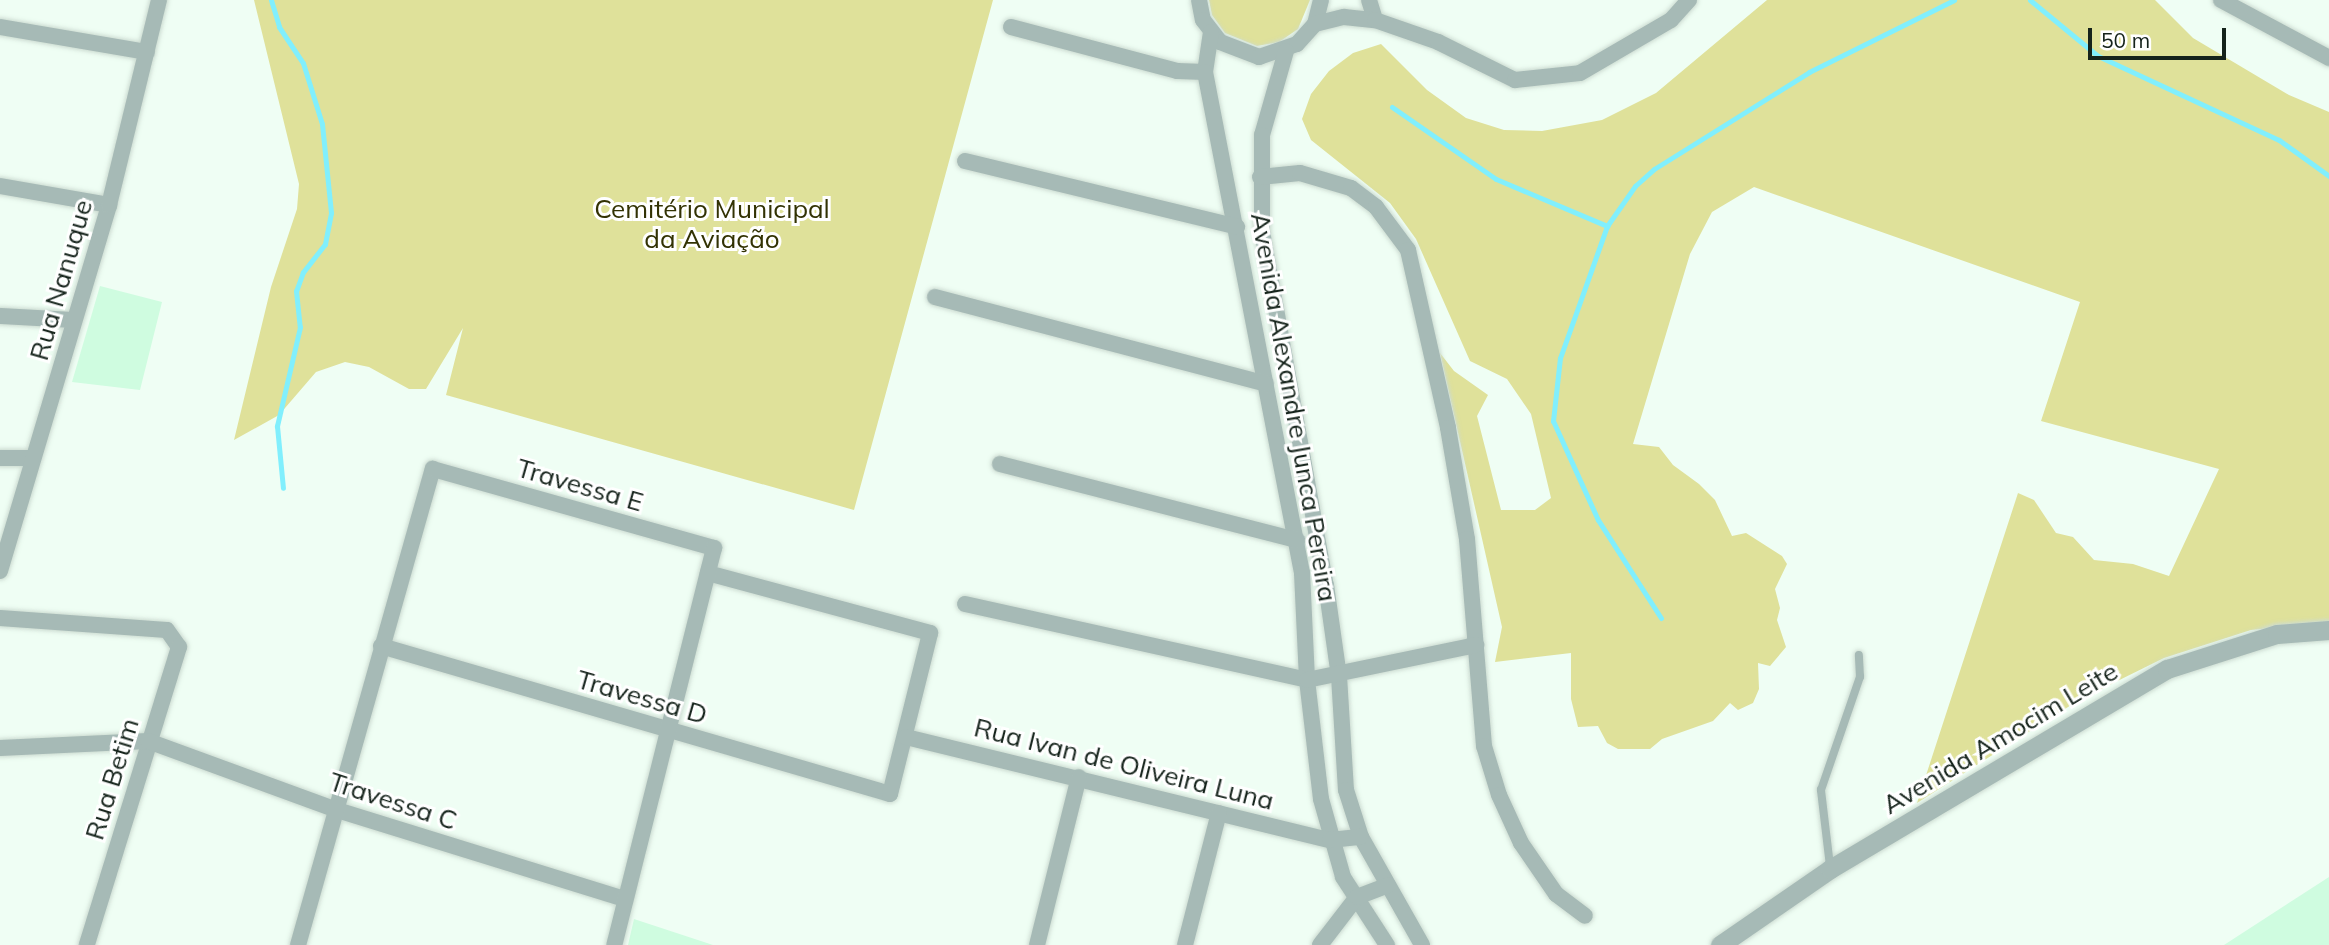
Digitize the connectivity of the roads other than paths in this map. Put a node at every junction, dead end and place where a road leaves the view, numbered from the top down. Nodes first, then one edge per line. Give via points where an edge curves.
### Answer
1 (159, 0) edge
2 (1199, 0) edge
3 (1321, 0) edge
4 (1369, 0) edge
5 (1689, 0) edge
6 (2221, 0) edge
7 (1375, 20) junction
8 (1315, 24) junction
9 (0, 27) edge
10 (1011, 27) dead end
11 (1210, 32) junction
12 (1286, 51) junction
13 (147, 52) junction
14 (2329, 58) edge
15 (1205, 72) junction
16 (965, 161) dead end
17 (1260, 177) junction
18 (0, 186) edge
19 (109, 205) junction
20 (1237, 227) junction
21 (935, 297) dead end
22 (0, 316) edge
23 (74, 320) junction
24 (1266, 383) junction
25 (0, 457) edge
26 (33, 458) junction
27 (1000, 464) dead end
28 (1297, 540) junction
29 (0, 571) edge
30 (708, 573) junction
31 (965, 604) dead end
32 (0, 618) edge
33 (2329, 630) edge
34 (1476, 645) junction
35 (381, 646) junction
36 (1859, 655) dead end
37 (1339, 676) junction
38 (1307, 681) junction
39 (666, 730) junction
40 (906, 737) junction
41 (148, 741) junction
42 (0, 748) edge
43 (1079, 778) junction
44 (337, 810) junction
45 (1219, 813) junction
46 (1361, 837) junction
47 (1330, 840) junction
48 (1830, 869) junction
49 (1388, 885) junction
50 (1357, 897) junction
51 (625, 899) junction
52 (1585, 916) dead end
53 (88, 945) edge
54 (298, 945) edge
55 (614, 945) edge
56 (1037, 945) edge
57 (1185, 945) edge
58 (1320, 945) edge
59 (1387, 945) edge
60 (1422, 945) edge
61 (1720, 945) edge

1 - 13 street, Rua Nanuque
2 - 11 street
3 - 8 street
4 - 7 street
5 - 7 street via 1671,20 1580,73 1515,80 1438,43
6 - 14 street
7 - 8 street via 1344,17
8 - 12 street
9 - 13 street
10 - 15 street via 1177,71
11 - 12 street via 1245,55
11 - 15 street, Avenida Alexandre Junca Pereira
12 - 17 street, Avenida Alexandre Junca Pereira via 1262,135
13 - 19 street, Rua Nanuque
15 - 20 street, Avenida Alexandre Junca Pereira
16 - 20 street
17 - 34 street via 1300,173 1351,188 1376,207 1408,250 1448,428 1467,539
17 - 37 street, Avenida Alexandre Junca Pereira via 1262,231
18 - 19 street
19 - 23 street, Rua Nanuque
20 - 24 street, Avenida Alexandre Junca Pereira
21 - 24 street
22 - 23 street
23 - 26 street, Rua Nanuque
24 - 28 street, Avenida Alexandre Junca Pereira
25 - 26 street
26 - 29 street, Rua Nanuque
27 - 28 street
28 - 38 street, Avenida Alexandre Junca Pereira via 1308,633
30 - 35 street, Travessa E via 714,548 433,468
30 - 39 street
30 - 40 street via 930,633
31 - 38 street
32 - 41 street, Rua Betim via 167,630 178,647
33 - 48 street, Avenida Amocim Leite via 2277,634 2167,670
34 - 37 street
34 - 52 street via 1484,746 1499,795 1521,843 1556,894
35 - 39 street, Travessa D
35 - 44 street
36 - 48 lane via 1860,677 1821,790
37 - 38 street
37 - 46 street, Avenida Alexandre Junca Pereira via 1346,790
38 - 47 street, Avenida Alexandre Junca Pereira
39 - 40 street, Travessa D via 890,794
39 - 51 street
40 - 43 street, Rua Ivan de Oliveira Luna
41 - 42 street
41 - 44 street, Travessa C
41 - 53 street, Rua Betim
43 - 45 street, Rua Ivan de Oliveira Luna
43 - 56 street
44 - 51 street, Travessa C
44 - 54 street
45 - 47 street, Rua Ivan de Oliveira Luna
45 - 57 street
46 - 47 street, Rua Ivan de Oliveira Luna
46 - 49 street, Avenida Alexandre Junca Pereira
47 - 50 street, Avenida Alexandre Junca Pereira
48 - 61 street, Avenida Amocim Leite
49 - 50 street
49 - 60 street, Avenida Alexandre Junca Pereira
50 - 58 street
50 - 59 street, Avenida Alexandre Junca Pereira
51 - 55 street

